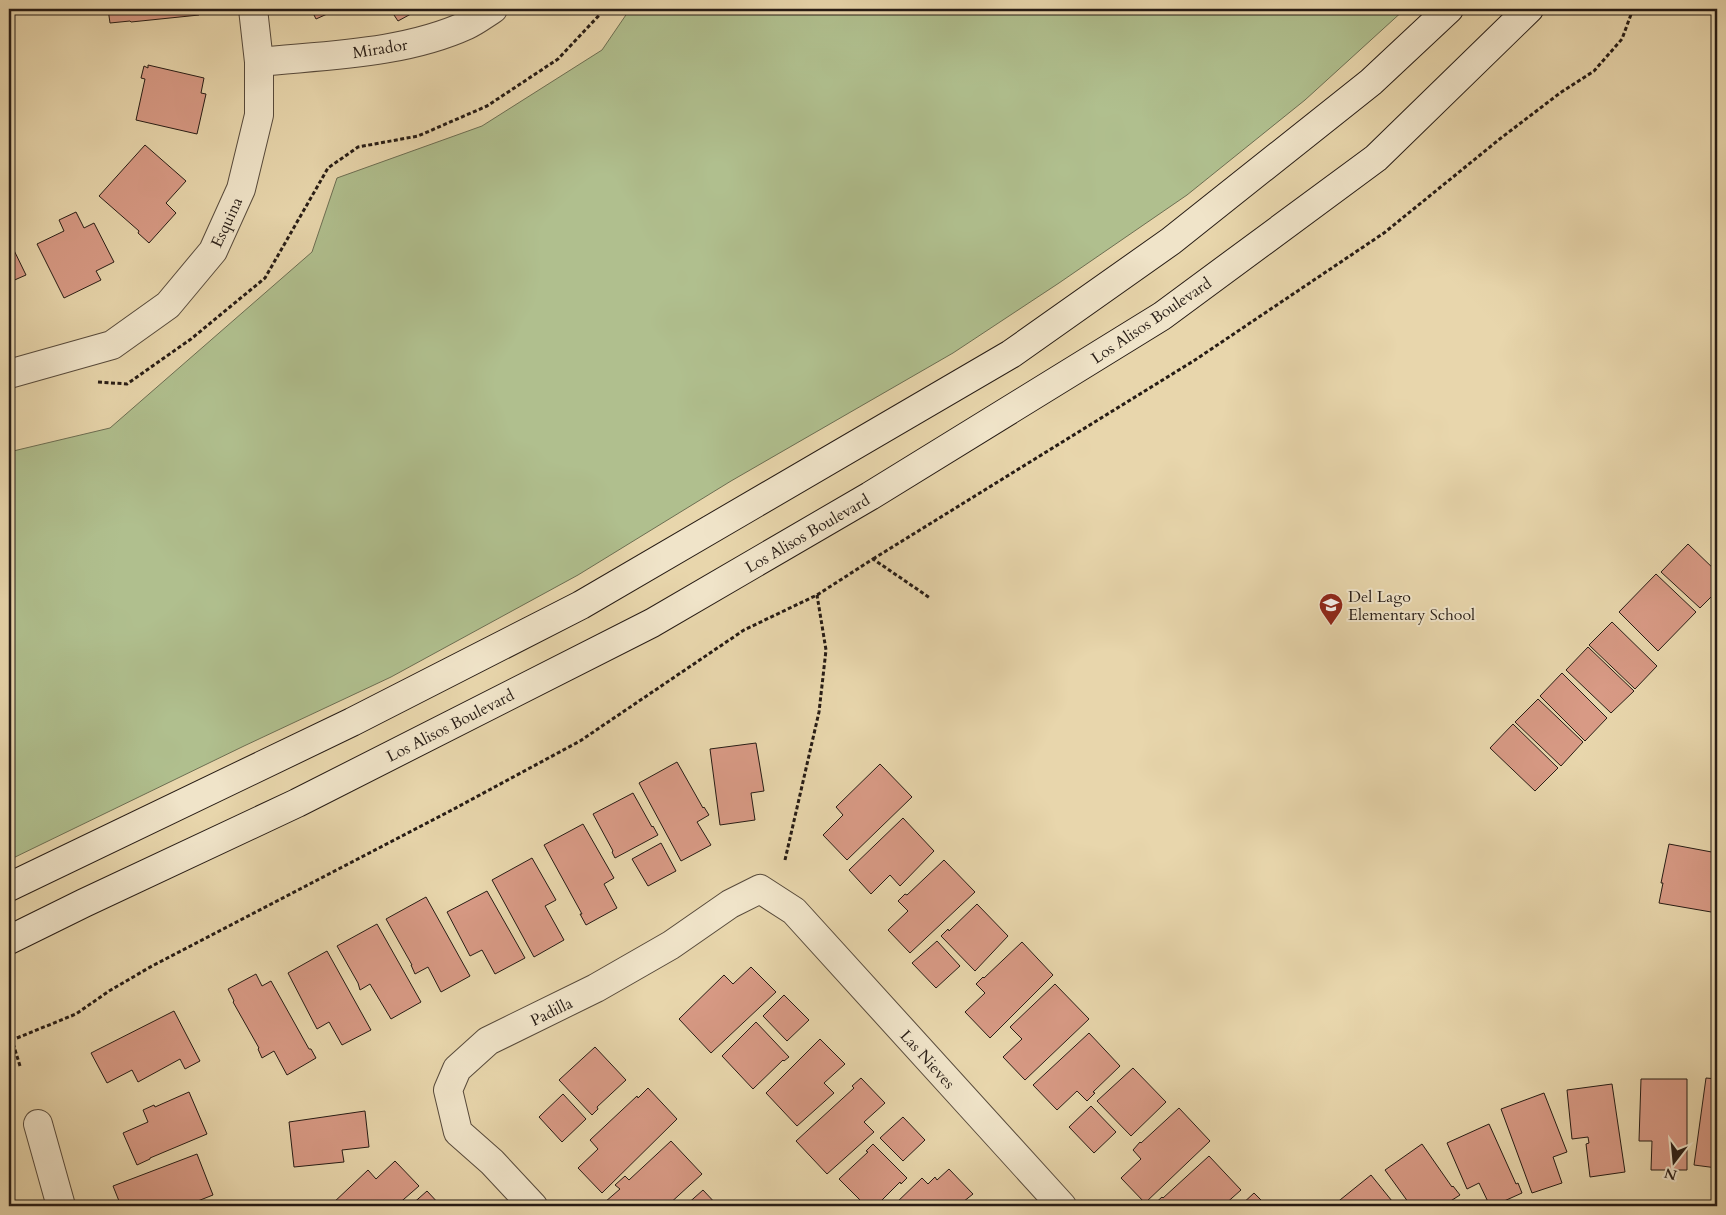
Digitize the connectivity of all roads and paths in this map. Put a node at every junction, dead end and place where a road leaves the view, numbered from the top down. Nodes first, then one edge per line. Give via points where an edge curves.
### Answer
1 (252, 9) edge
2 (493, 9) edge
3 (605, 9) edge
4 (1448, 9) edge
5 (1529, 9) edge
6 (1633, 9) edge
7 (259, 62) junction
8 (9, 374) edge
9 (98, 382) dead end
10 (873, 559) junction
11 (816, 595) junction
12 (930, 598) dead end
13 (784, 860) dead end
14 (9, 887) edge
15 (794, 911) joint
16 (9, 940) edge
17 (10, 1040) edge
18 (20, 1066) dead end
19 (38, 1124) dead end
20 (61, 1206) edge
21 (533, 1206) edge
22 (1062, 1206) edge

1 - 7 main road, Esquina
2 - 7 main road, Mirador via 468,24 424,40 359,52
3 - 9 path via 558,59 486,106 418,136 358,147 328,168 265,278 191,339 127,384
4 - 14 main road via 1371,82 1172,241 1011,354 581,605 352,722
5 - 16 main road, Los Alisos Boulevard via 1368,164 1162,316 887,486 652,623 297,803
6 - 10 path via 1622,39 1594,71 1501,138 1384,233 1195,360
7 - 8 main road, Esquina via 259,115 241,189 213,251 168,305 112,345
10 - 11 path
10 - 12 path
11 - 13 path via 826,650 820,703
11 - 17 path via 744,630 580,741 152,966 76,1014
15 - 21 main road, Padilla via 760,889 730,904 596,988 488,1041 457,1069 448,1090 458,1132 492,1162
15 - 22 main road, Las Nieves
17 - 18 path
19 - 20 main road

